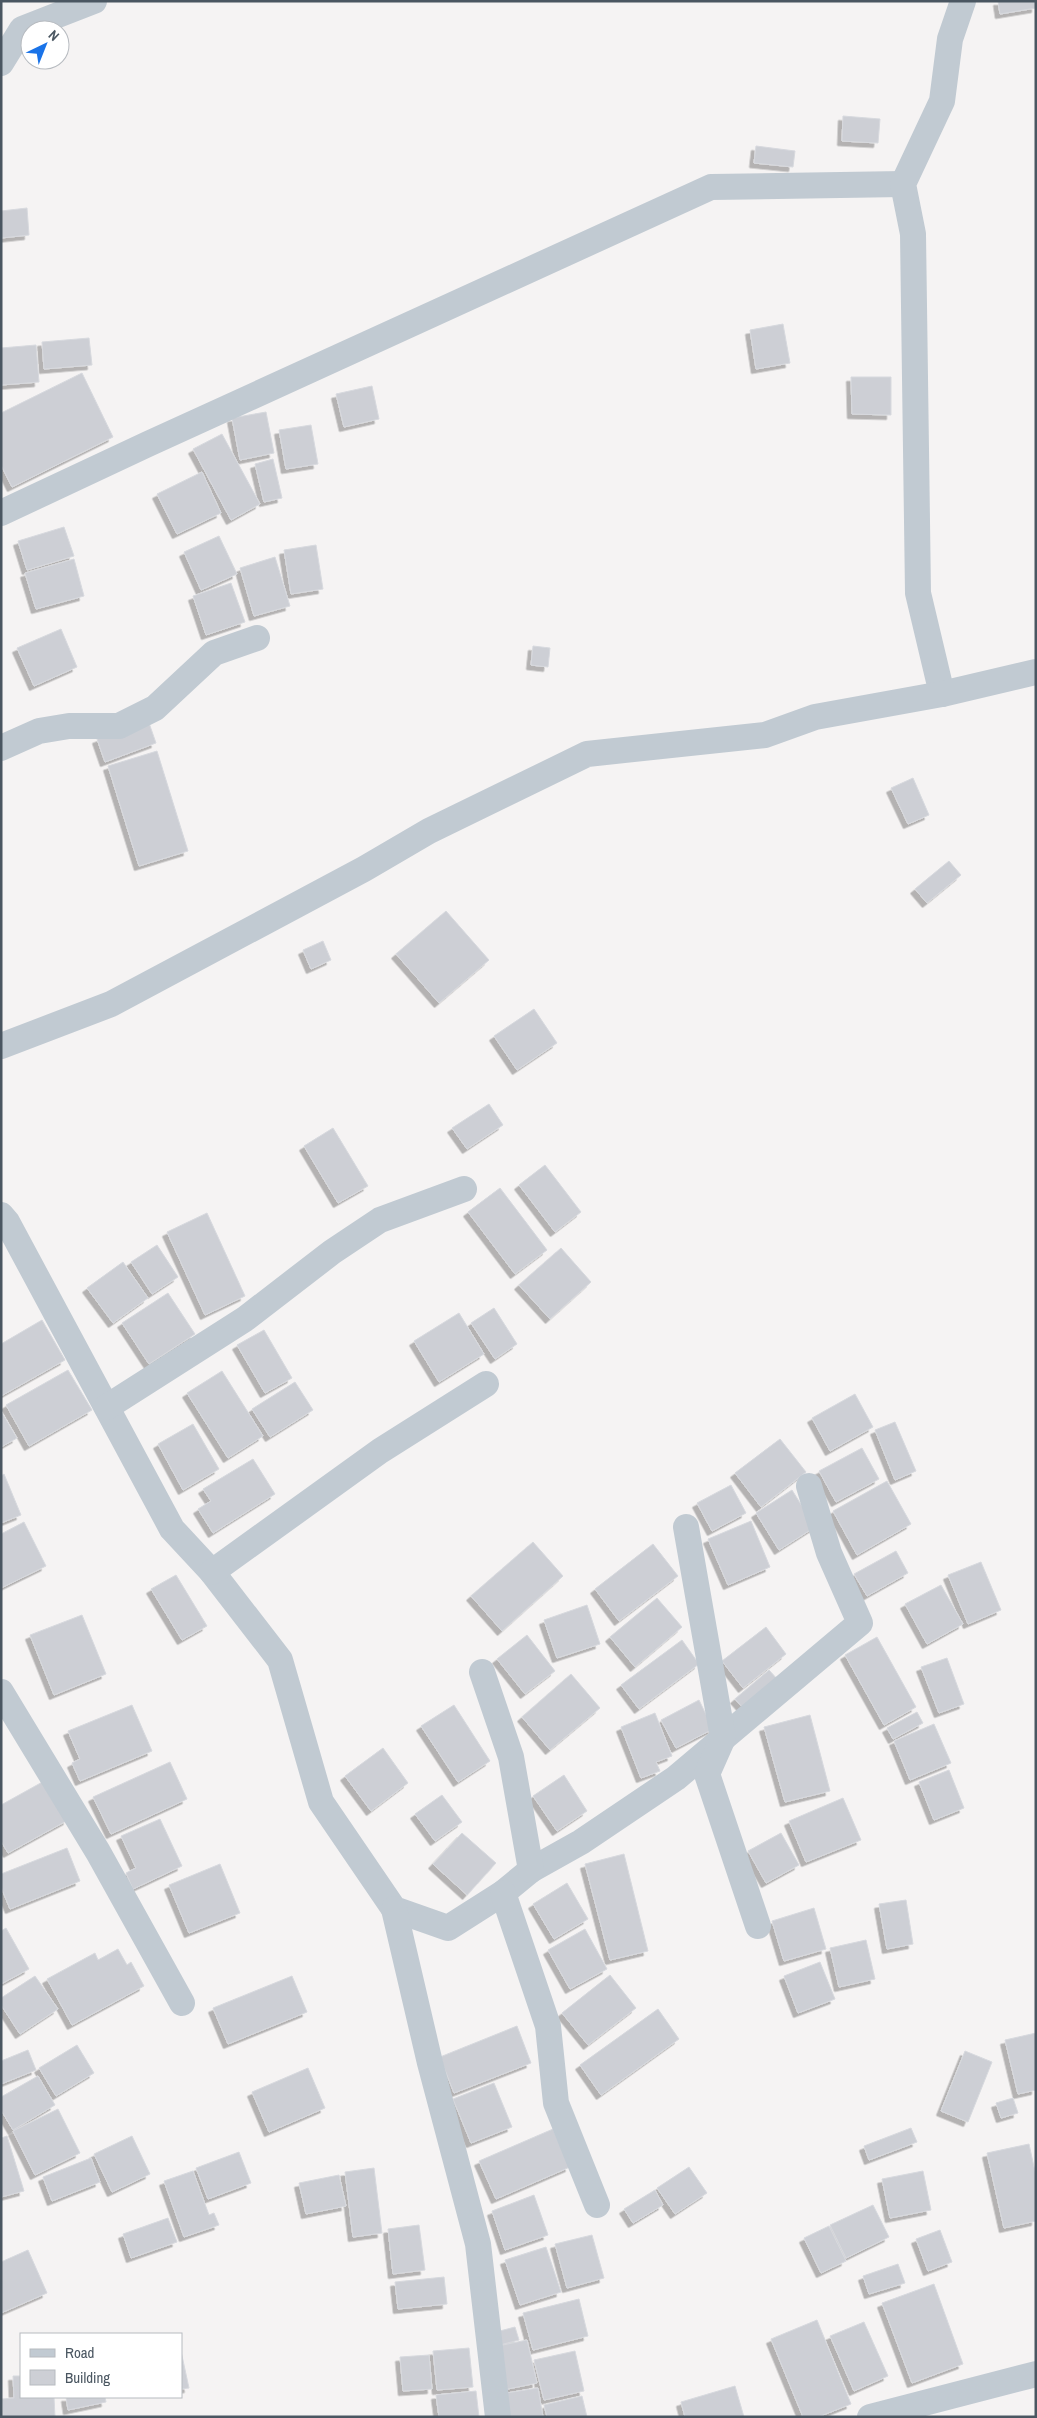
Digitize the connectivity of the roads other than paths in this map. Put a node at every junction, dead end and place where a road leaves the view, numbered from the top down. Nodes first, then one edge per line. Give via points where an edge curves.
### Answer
1 (94, 1) edge
2 (963, 1) edge
3 (1, 63) edge
4 (903, 184) junction
5 (1, 513) edge
6 (257, 638) dead end
7 (1036, 672) edge
8 (942, 694) junction
9 (1, 748) edge
10 (1, 1046) edge
11 (464, 1189) dead end
12 (1, 1215) edge
13 (486, 1384) dead end
14 (107, 1407) junction
15 (809, 1486) dead end
16 (686, 1527) dead end
17 (212, 1572) junction
18 (482, 1672) dead end
19 (1, 1692) edge
20 (723, 1738) junction
21 (531, 1870) junction
22 (503, 1893) junction
23 (394, 1909) junction
24 (758, 1926) dead end
25 (182, 2003) dead end
26 (597, 2205) dead end
27 (1036, 2374) edge
28 (498, 2417) edge
29 (870, 2417) edge

1 - 3 street via 22,29
2 - 4 street via 950,39 942,101
4 - 5 street via 711,187
4 - 8 street via 913,234 918,593
6 - 9 street via 214,653 154,708 119,726 69,726 46,730
7 - 8 street
8 - 10 street via 814,717 765,736 587,754 429,830 364,869 111,1004
11 - 14 street via 380,1220 332,1252 245,1319
12 - 14 street via 8,1222
13 - 17 street via 380,1451
14 - 17 street via 172,1529
15 - 20 street via 829,1553 860,1623
16 - 20 street
17 - 23 street via 280,1660 321,1802
18 - 21 street via 512,1757
19 - 25 street via 98,1852
20 - 21 street via 676,1778 581,1842
20 - 24 street via 707,1774
21 - 22 street
22 - 23 street via 448,1928
22 - 26 street via 548,2026 556,2103
23 - 28 street via 430,2063 478,2244
27 - 29 street

